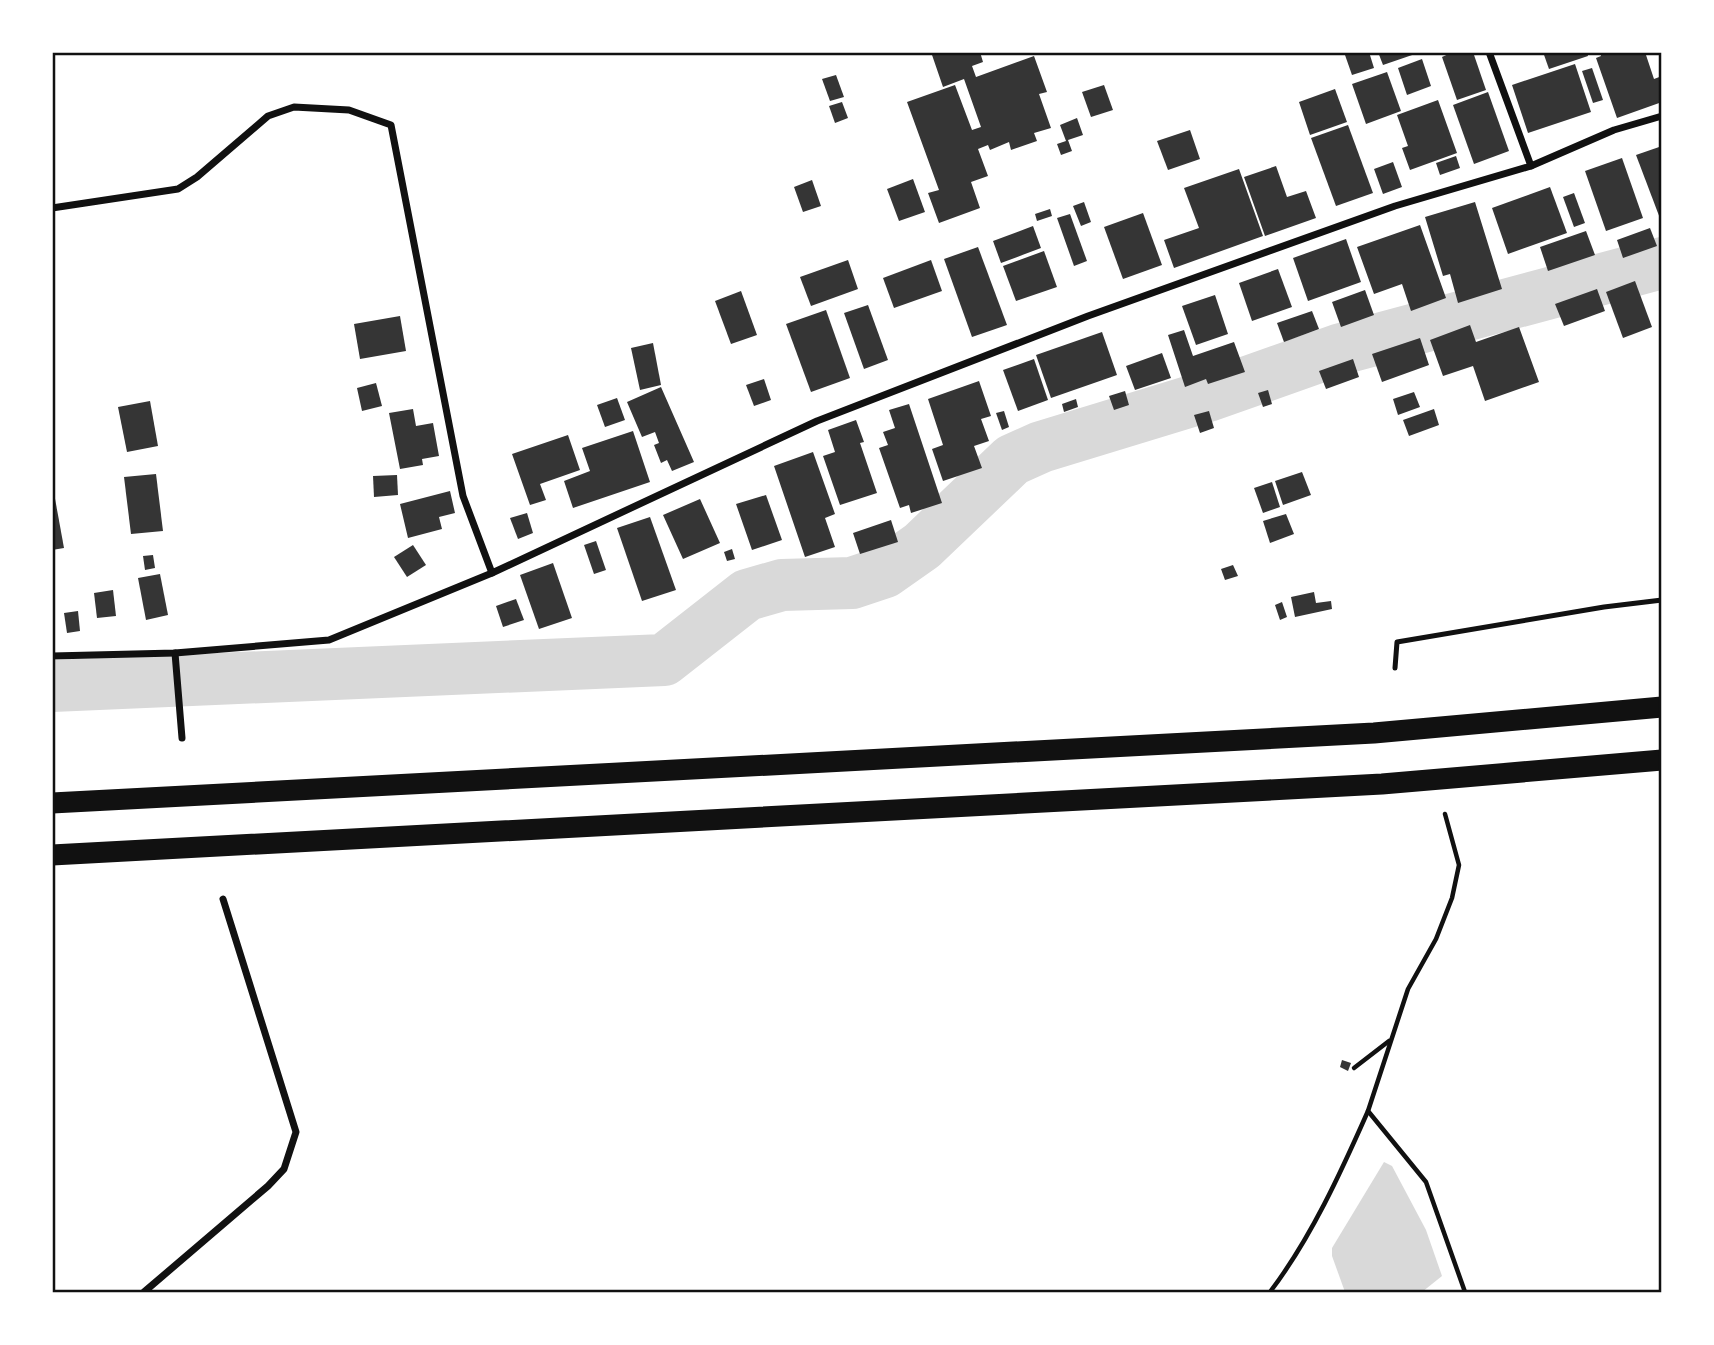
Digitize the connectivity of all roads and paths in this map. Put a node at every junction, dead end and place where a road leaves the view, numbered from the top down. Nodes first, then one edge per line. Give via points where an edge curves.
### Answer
1 (1489, 52) edge
2 (1661, 116) edge
3 (1531, 166) junction
4 (52, 208) edge
5 (492, 573) junction
6 (1661, 600) edge
7 (175, 653) junction
8 (52, 656) edge
9 (1395, 668) dead end
10 (1661, 707) edge
11 (182, 738) dead end
12 (1661, 760) edge
13 (52, 803) edge
14 (1446, 814) dead end
15 (52, 855) edge
16 (223, 899) dead end
17 (1390, 1041) junction
18 (1354, 1069) dead end
19 (1368, 1111) junction
20 (144, 1293) edge
21 (1270, 1293) edge
22 (1465, 1293) edge

1 - 3 street
2 - 3 street via 1614,130
3 - 5 street via 1395,206 1088,316 817,421
4 - 5 street via 178,188 268,116 294,107 349,110 391,125 463,496
5 - 7 street via 329,640
6 - 9 lane via 1397,642
7 - 8 street
7 - 11 street
10 - 13 highway via 1374,733
12 - 15 highway via 1382,784
14 - 17 path via 1459,865 1452,898 1408,989
16 - 20 street via 296,1132 284,1169 268,1186
17 - 18 path
17 - 19 path
19 - 21 path via 1343,1166
19 - 22 path via 1426,1182

